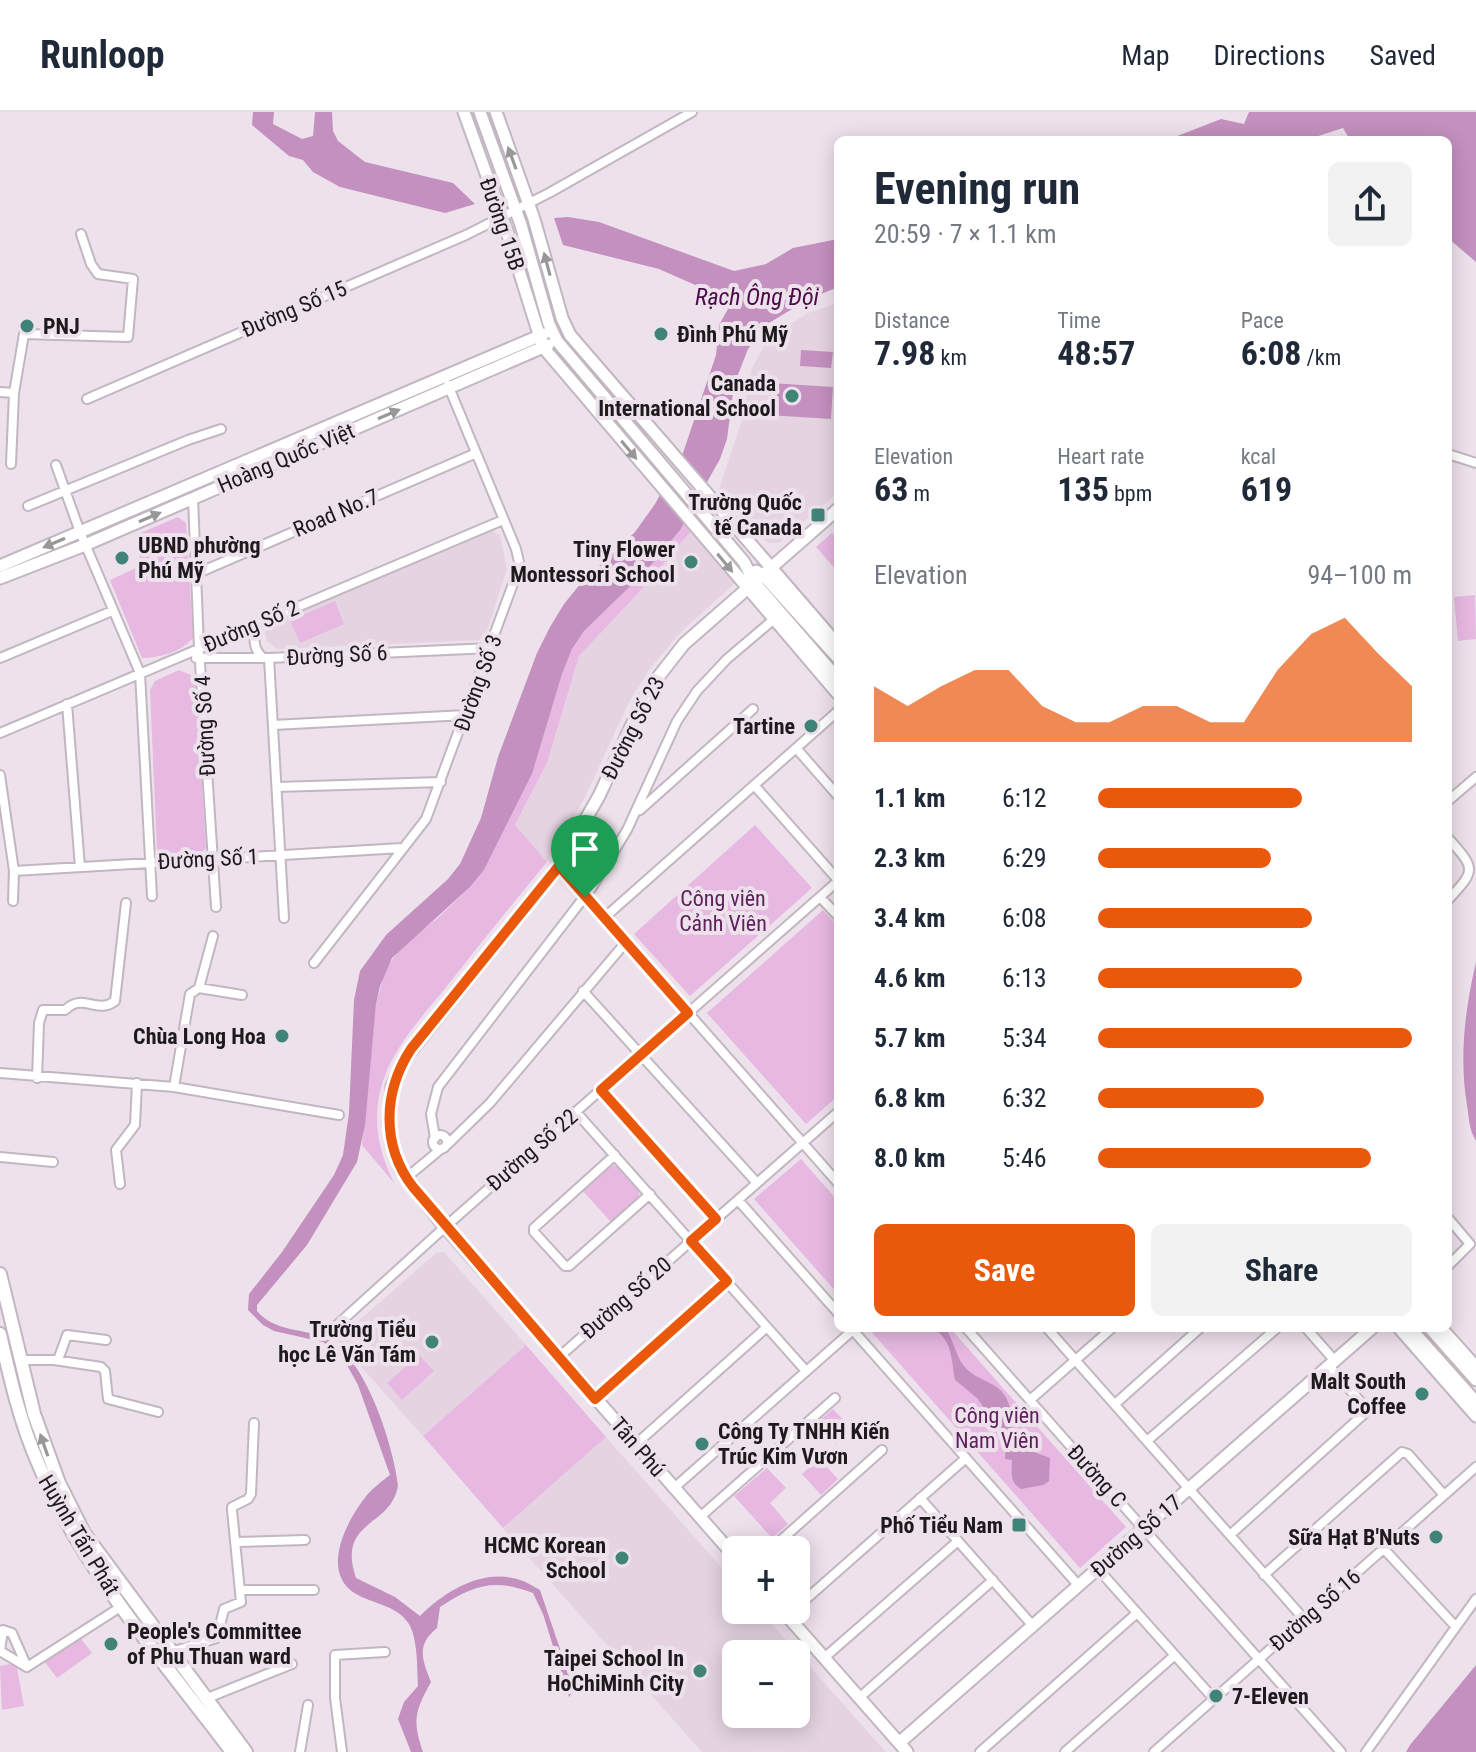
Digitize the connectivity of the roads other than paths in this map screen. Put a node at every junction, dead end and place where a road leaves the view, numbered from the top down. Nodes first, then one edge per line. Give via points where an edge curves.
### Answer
1 (464, 112) edge
2 (480, 112) edge
3 (496, 112) edge
4 (692, 112) edge
5 (529, 204) junction
6 (515, 210) junction
7 (501, 217) junction
8 (81, 234) dead end
9 (567, 330) junction
10 (554, 336) junction
11 (540, 342) junction
12 (444, 377) junction
13 (449, 389) junction
14 (0, 392) edge
15 (14, 393) junction
16 (87, 399) dead end
17 (221, 429) dead end
18 (474, 454) junction
19 (1452, 455) edge
20 (1476, 463) edge
21 (11, 464) dead end
22 (56, 465) dead end
23 (65, 491) junction
24 (193, 498) junction
25 (28, 506) dead end
26 (834, 513) edge
27 (503, 520) junction
28 (80, 532) junction
29 (85, 545) junction
30 (0, 566) edge
31 (198, 573) junction
32 (0, 578) edge
33 (759, 579) junction
34 (112, 611) junction
35 (773, 620) junction
36 (256, 624) junction
37 (834, 642) edge
38 (199, 648) junction
39 (491, 648) junction
40 (184, 654) junction
41 (834, 654) edge
42 (0, 658) edge
43 (266, 658) junction
44 (201, 659) junction
45 (140, 673) junction
46 (834, 674) edge
47 (834, 689) edge
48 (67, 704) junction
49 (753, 709) dead end
50 (466, 715) junction
51 (834, 715) edge
52 (273, 725) junction
53 (0, 733) edge
54 (796, 748) junction
55 (0, 775) edge
56 (1476, 777) edge
57 (441, 782) junction
58 (754, 785) junction
59 (277, 787) junction
60 (834, 791) edge
61 (1452, 798) edge
62 (635, 815) junction
63 (1452, 842) edge
64 (402, 848) junction
65 (281, 855) junction
66 (213, 859) junction
67 (151, 863) junction
68 (559, 866) junction
69 (80, 867) junction
70 (14, 871) junction
71 (834, 876) edge
72 (834, 885) edge
73 (152, 896) dead end
74 (1452, 896) edge
75 (585, 897) junction
76 (820, 897) junction
77 (13, 901) dead end
78 (126, 903) dead end
79 (216, 907) dead end
80 (834, 912) edge
81 (284, 918) dead end
82 (604, 918) junction
83 (213, 936) dead end
84 (626, 942) junction
85 (314, 963) dead end
86 (199, 988) junction
87 (583, 991) junction
88 (242, 995) dead end
89 (688, 1013) junction
90 (641, 1055) junction
91 (0, 1073) edge
92 (37, 1078) junction
93 (137, 1083) junction
94 (174, 1087) junction
95 (601, 1090) junction
96 (576, 1112) junction
97 (339, 1115) dead end
98 (834, 1116) edge
99 (803, 1143) junction
100 (444, 1147) junction
101 (615, 1155) junction
102 (0, 1157) edge
103 (53, 1162) dead end
104 (406, 1178) junction
105 (834, 1178) edge
106 (757, 1183) junction
107 (120, 1184) dead end
108 (650, 1194) junction
109 (738, 1200) junction
110 (716, 1219) junction
111 (1452, 1223) edge
112 (445, 1227) junction
113 (691, 1241) junction
114 (1452, 1262) edge
115 (0, 1274) edge
116 (727, 1281) junction
117 (834, 1308) edge
118 (336, 1326) dead end
119 (767, 1327) junction
120 (849, 1332) edge
121 (855, 1332) edge
122 (970, 1332) edge
123 (1051, 1332) edge
124 (1108, 1332) edge
125 (1196, 1332) edge
126 (1272, 1332) edge
127 (1309, 1332) edge
128 (1368, 1332) edge
129 (1402, 1332) edge
130 (1414, 1332) edge
131 (1434, 1332) edge
132 (1445, 1332) edge
133 (0, 1334) edge
134 (106, 1340) dead end
135 (559, 1357) junction
136 (20, 1360) junction
137 (58, 1360) junction
138 (1076, 1360) junction
139 (1332, 1364) junction
140 (1476, 1367) edge
141 (806, 1371) junction
142 (1476, 1380) edge
143 (835, 1398) dead end
144 (595, 1399) junction
145 (1030, 1400) junction
146 (1476, 1402) edge
147 (1115, 1404) junction
148 (158, 1412) dead end
149 (1476, 1416) edge
150 (254, 1423) dead end
151 (1147, 1441) junction
152 (636, 1444) junction
153 (882, 1450) dead end
154 (966, 1458) junction
155 (1476, 1467) edge
156 (674, 1488) junction
157 (1189, 1489) junction
158 (1444, 1495) junction
159 (920, 1498) junction
160 (700, 1517) junction
161 (1144, 1529) junction
162 (1230, 1535) junction
163 (786, 1536) edge
164 (305, 1540) dead end
165 (958, 1541) junction
166 (237, 1542) junction
167 (722, 1542) edge
168 (1384, 1549) junction
169 (1098, 1569) junction
170 (1264, 1575) junction
171 (993, 1580) junction
172 (1079, 1586) junction
173 (240, 1590) junction
174 (314, 1590) dead end
175 (810, 1594) edge
176 (1476, 1599) edge
177 (127, 1602) junction
178 (1137, 1613) junction
179 (1304, 1619) junction
180 (799, 1624) edge
181 (1033, 1626) junction
182 (1456, 1627) junction
183 (165, 1650) junction
184 (0, 1651) edge
185 (385, 1652) dead end
186 (1175, 1655) junction
187 (824, 1658) junction
188 (1258, 1660) junction
189 (292, 1664) dead end
190 (27, 1667) junction
191 (859, 1698) junction
192 (205, 1699) junction
193 (1214, 1699) junction
194 (308, 1705) dead end
195 (903, 1747) edge
196 (232, 1752) edge
197 (246, 1752) edge
198 (300, 1752) edge
199 (342, 1752) edge
200 (980, 1752) edge
201 (1065, 1752) edge
202 (1154, 1752) edge
203 (1341, 1752) edge
204 (1366, 1752) edge

1 - 7 main road, Đường 15B
2 - 6 main road, Đường 15B
5 -> 3 main road, Đường 15B
4 - 5 street, Đường Số 15
5 - 6 street, Đường Số 15
9 -> 5 main road, Đường 15B
6 - 7 street, Đường Số 15
6 - 10 main road, Đường 15B
7 - 11 main road, Đường 15B
7 - 16 street, Đường Số 15
8 - 15 street via 98,274 133,279 128,337 24,334
9 - 10 main road, Hoàng Quốc Việt
9 - 33 main road via 727,518
10 - 11 main road, Hoàng Quốc Việt
10 - 33 main road
11 - 12 main road, Hoàng Quốc Việt
11 - 13 main road, Hoàng Quốc Việt
11 -> 33 main road via 704,538
12 - 13 street, Đường Số 3
12 - 28 main road, Hoàng Quốc Việt
13 - 18 street, Đường Số 3
24 -> 13 main road, Hoàng Quốc Việt
14 - 15 street
15 - 21 street
17 - 23 street
18 - 27 street, Đường Số 3
18 - 31 street, Road No.7
19 - 20 street
22 - 23 street
23 - 25 street
23 - 28 street
29 -> 24 main road, Hoàng Quốc Việt
24 - 31 street, Đường Số 4
26 - 33 main road, Đường Số 23
27 - 36 street, Đường Số 2
27 - 39 street, Đường Số 3 via 519,562
28 - 29 street
28 -> 30 main road, Hoàng Quốc Việt
29 - 32 main road, Hoàng Quốc Việt
29 - 34 street
31 - 38 street, Đường Số 4
33 - 35 main road
33 - 37 main road
33 - 41 main road
33 - 46 main road
33 - 68 main road, Đường Số 23 via 684,644 655,679
34 - 42 street
34 - 45 street
35 - 47 main road
35 - 62 street via 721,665 690,701
36 - 38 street, Đường Số 2
36 - 43 street via 254,641 258,654
38 - 40 street, Đường Số 2
38 - 44 street, Đường Số 4
39 - 43 street, Đường Số 6
39 - 50 street, Đường Số 3
40 - 44 street, Đường Số 6
40 - 45 street, Đường Số 2
43 - 44 street, Đường Số 6
43 - 52 street
44 - 66 street, Đường Số 4
45 - 48 street, Đường Số 2
45 - 67 street
48 - 53 street, Đường Số 2
48 - 69 street
49 - 62 street
50 - 52 street
50 - 57 street, Đường Số 3
51 - 54 street
52 - 59 street
54 - 58 street
54 - 60 street
55 - 70 street
56 - 61 street
57 - 59 street
57 - 64 street, Đường Số 3 via 426,819
58 - 71 street
58 - 82 street
59 - 65 street
62 - 75 street
63 - 74 street via 1472,872
64 - 65 street, Đường Số 1
64 - 85 street, Đường Số 3
65 - 66 street, Đường Số 1
65 - 81 street
66 - 67 street, Đường Số 1
66 - 79 street, Đường Số 4
67 - 69 street, Đường Số 1
67 - 73 street
68 - 75 street
68 - 104 main road, Đường Số 23 via 418,1038 397,1072 389,1131
69 - 70 street, Đường Số 1
70 - 77 street
72 - 76 street, Đường Số 22
75 - 82 street
75 - 100 street via 442,1080 432,1125 435,1138 443,1136
76 - 80 street
76 - 89 street, Đường Số 22
78 - 92 street via 115,1001 101,1007 80,1002 65,1010 43,1010
82 - 84 street
83 - 86 street
84 - 87 street
84 - 89 street
86 - 88 street
86 - 94 street via 190,994
87 - 90 street
87 - 100 street via 490,1103
89 - 90 street, Đường Số 22
89 - 99 street
90 - 95 street, Đường Số 22
90 - 106 street
91 - 92 street
92 - 93 street
93 - 94 street
93 - 107 street via 135,1125 116,1150
94 - 97 street
95 - 96 street, Đường Số 22
95 - 110 street
96 - 101 street
96 - 112 street, Đường Số 22
98 - 99 street, Đường Số 20
99 - 105 street
99 - 106 street, Đường Số 20
100 - 104 street
101 - 108 street
101 - 108 street via 534,1232 569,1266
102 - 103 street
104 - 112 main road, Đường Số 23
106 - 109 street, Đường Số 20
108 - 113 street
109 - 110 street, Đường Số 20
109 - 117 street
110 - 113 street, Đường Số 20
111 - 114 street via 1470,1244
112 - 118 street, Đường Số 22
112 - 135 main road, Tân Phú
113 - 116 street
113 - 135 street, Đường Số 20
115 - 136 main road, Huỳnh Tấn Phát
116 - 119 street
116 - 144 street
119 - 141 street
119 - 152 street
120 - 141 street
121 - 154 street
122 - 145 street, Đường C
123 - 138 street
124 - 138 street
125 - 147 street
126 - 151 street
127 - 139 street
128 - 139 main road, Đường Số 17
129 - 149 main road
130 - 146 main road
131 - 142 main road
132 - 140 main road
133 - 177 main road, Huỳnh Tấn Phát via 38,1465 74,1535
134 - 137 street via 67,1335
135 - 144 main road, Tân Phú
136 - 137 street
177 -> 136 main road, Huỳnh Tấn Phát via 59,1483
137 - 148 street via 101,1367 108,1399
138 - 145 street
138 - 147 street
139 - 157 main road, Đường Số 17
139 - 162 street via 1366,1412
141 - 156 street
143 - 160 street
144 - 152 main road, Tân Phú
145 - 161 street, Đường C
147 - 151 street
150 - 166 street via 251,1494 232,1507
151 - 157 street
152 - 156 main road, Tân Phú
153 - 163 street
154 - 159 street
154 - 172 street
155 - 158 street, Đường Số 16
156 - 160 main road, Tân Phú
157 - 161 main road, Đường Số 17
157 - 162 street
158 - 168 street, Đường Số 16
158 - 170 street via 1402,1452
159 - 165 street
159 - 175 street
160 - 167 main road, Tân Phú
161 - 169 main road, Đường Số 17
161 - 188 street, Đường C
162 - 170 street
164 - 166 street
165 - 171 street
165 - 187 street
166 - 173 street
168 - 179 street, Đường Số 16
168 - 182 street
169 - 172 main road, Đường Số 17
169 - 178 street
170 - 179 street
171 - 181 street
171 - 191 street
172 - 181 main road, Đường Số 17
173 - 174 street
173 - 183 street via 241,1602 224,1609 217,1638
176 - 182 street
177 - 183 main road, Huỳnh Tấn Phát
177 - 190 street
178 - 186 street
178 - 200 street
179 - 188 street, Đường Số 16
180 - 187 main road
181 - 195 main road, Đường Số 17
182 - 204 street
183 - 192 main road, Huỳnh Tấn Phát
183 - 196 main road, Huỳnh Tấn Phát
184 - 190 street
184 - 190 street via 3,1630 12,1633
185 - 199 street via 335,1655
186 - 193 street
186 - 201 street
187 - 191 main road
188 - 193 street, Đường Số 16
188 - 203 street, Đường C
189 - 192 street
191 - 195 main road
192 - 197 main road, Huỳnh Tấn Phát
193 - 202 street, Đường Số 16
194 - 198 street

